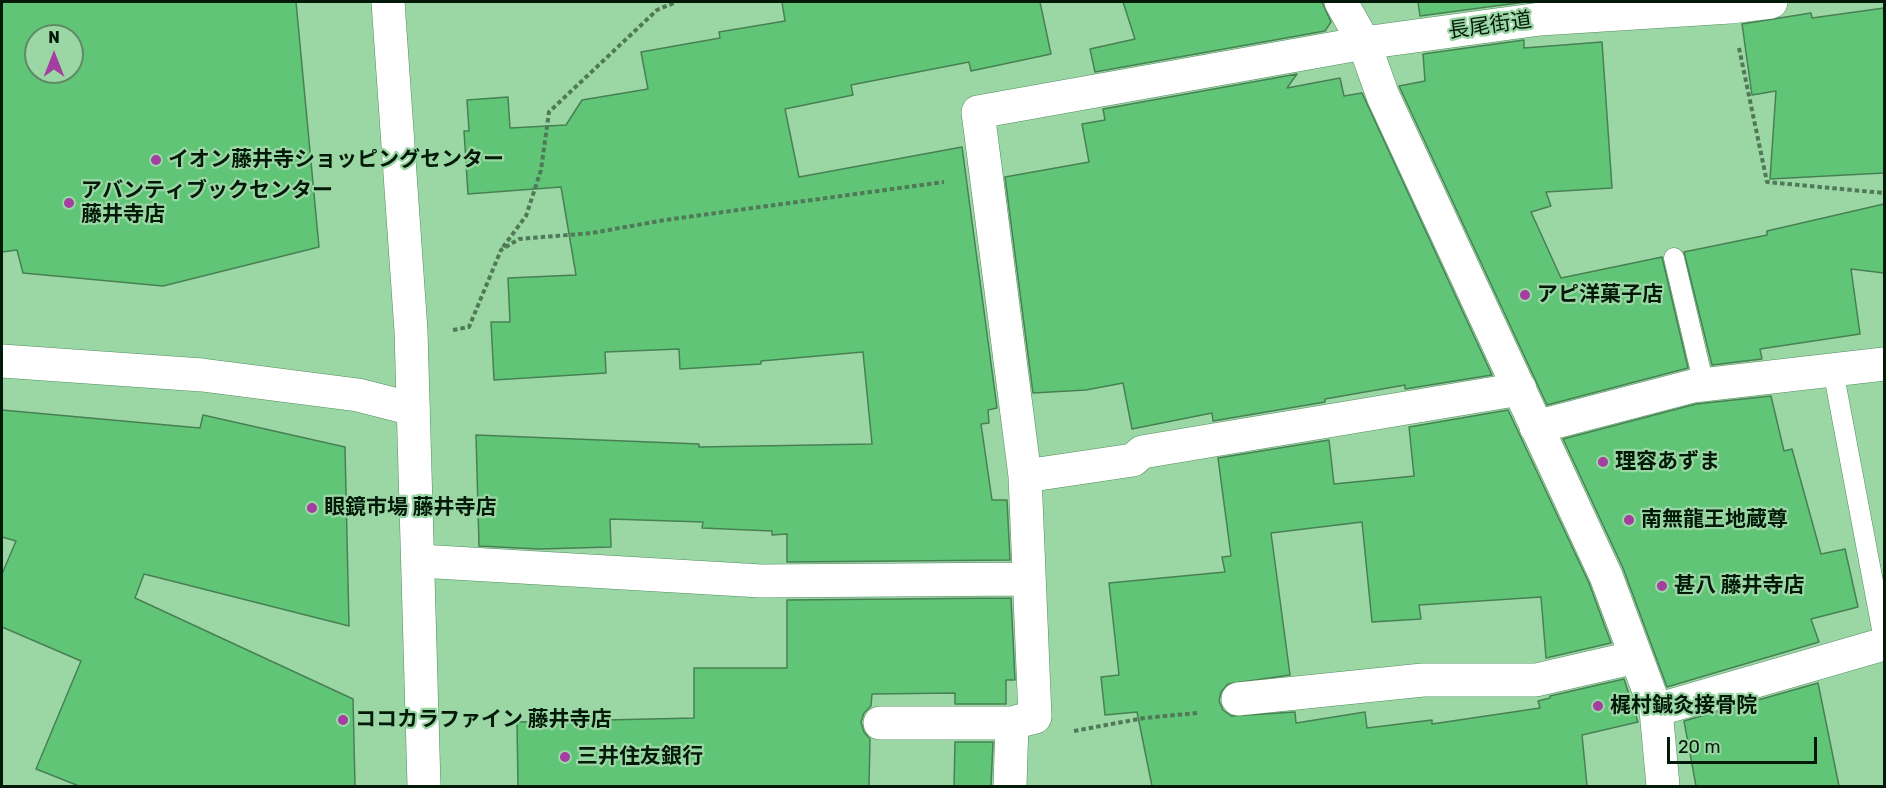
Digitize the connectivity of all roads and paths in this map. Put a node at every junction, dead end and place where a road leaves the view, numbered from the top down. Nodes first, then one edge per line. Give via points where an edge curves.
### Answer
1 (388, 2) edge
2 (676, 2) edge
3 (1341, 2) edge
4 (1771, 2) edge
5 (1730, 4) edge
6 (1539, 10) edge
7 (1364, 43) junction
8 (987, 177) junction
9 (1884, 193) edge
10 (501, 250) junction
11 (1674, 258) dead end
12 (446, 331) dead end
13 (2, 361) edge
14 (1884, 364) edge
15 (1833, 370) junction
16 (1704, 386) junction
17 (1520, 389) junction
18 (413, 410) junction
19 (1536, 427) junction
20 (1025, 476) junction
21 (419, 561) junction
22 (1029, 579) junction
23 (1884, 642) edge
24 (1636, 657) junction
25 (1238, 699) joint
26 (1656, 710) junction
27 (880, 723) dead end
28 (1012, 733) junction
29 (424, 786) edge
30 (1010, 786) edge
31 (1663, 786) edge

1 - 18 street
2 - 10 path via 657,10 549,112 541,170 526,216
3 - 7 street
4 - 5 street, 長尾街道
5 - 6 street, 長尾街道
5 - 9 path via 1767,182
6 - 7 street, 長尾街道
7 - 8 street, 長尾街道 via 978,112
7 - 17 street via 1383,96
8 - 10 path via 592,233 519,239
8 - 20 street
10 - 12 path via 469,327
11 - 16 lane
13 - 18 street via 202,375 358,395
14 - 15 street
15 - 16 street
15 - 23 lane
16 - 19 street
17 - 19 street
17 - 20 street via 1142,452 1133,460
18 - 21 street
19 - 24 street via 1606,576
20 - 22 street
21 - 22 street via 761,581
21 - 29 street
22 - 28 street via 1035,717
23 - 26 street
24 - 25 street via 1536,680 1423,680
24 - 26 street
25 - 28 path via 1224,711
26 - 31 street
27 - 28 street
28 - 30 street

